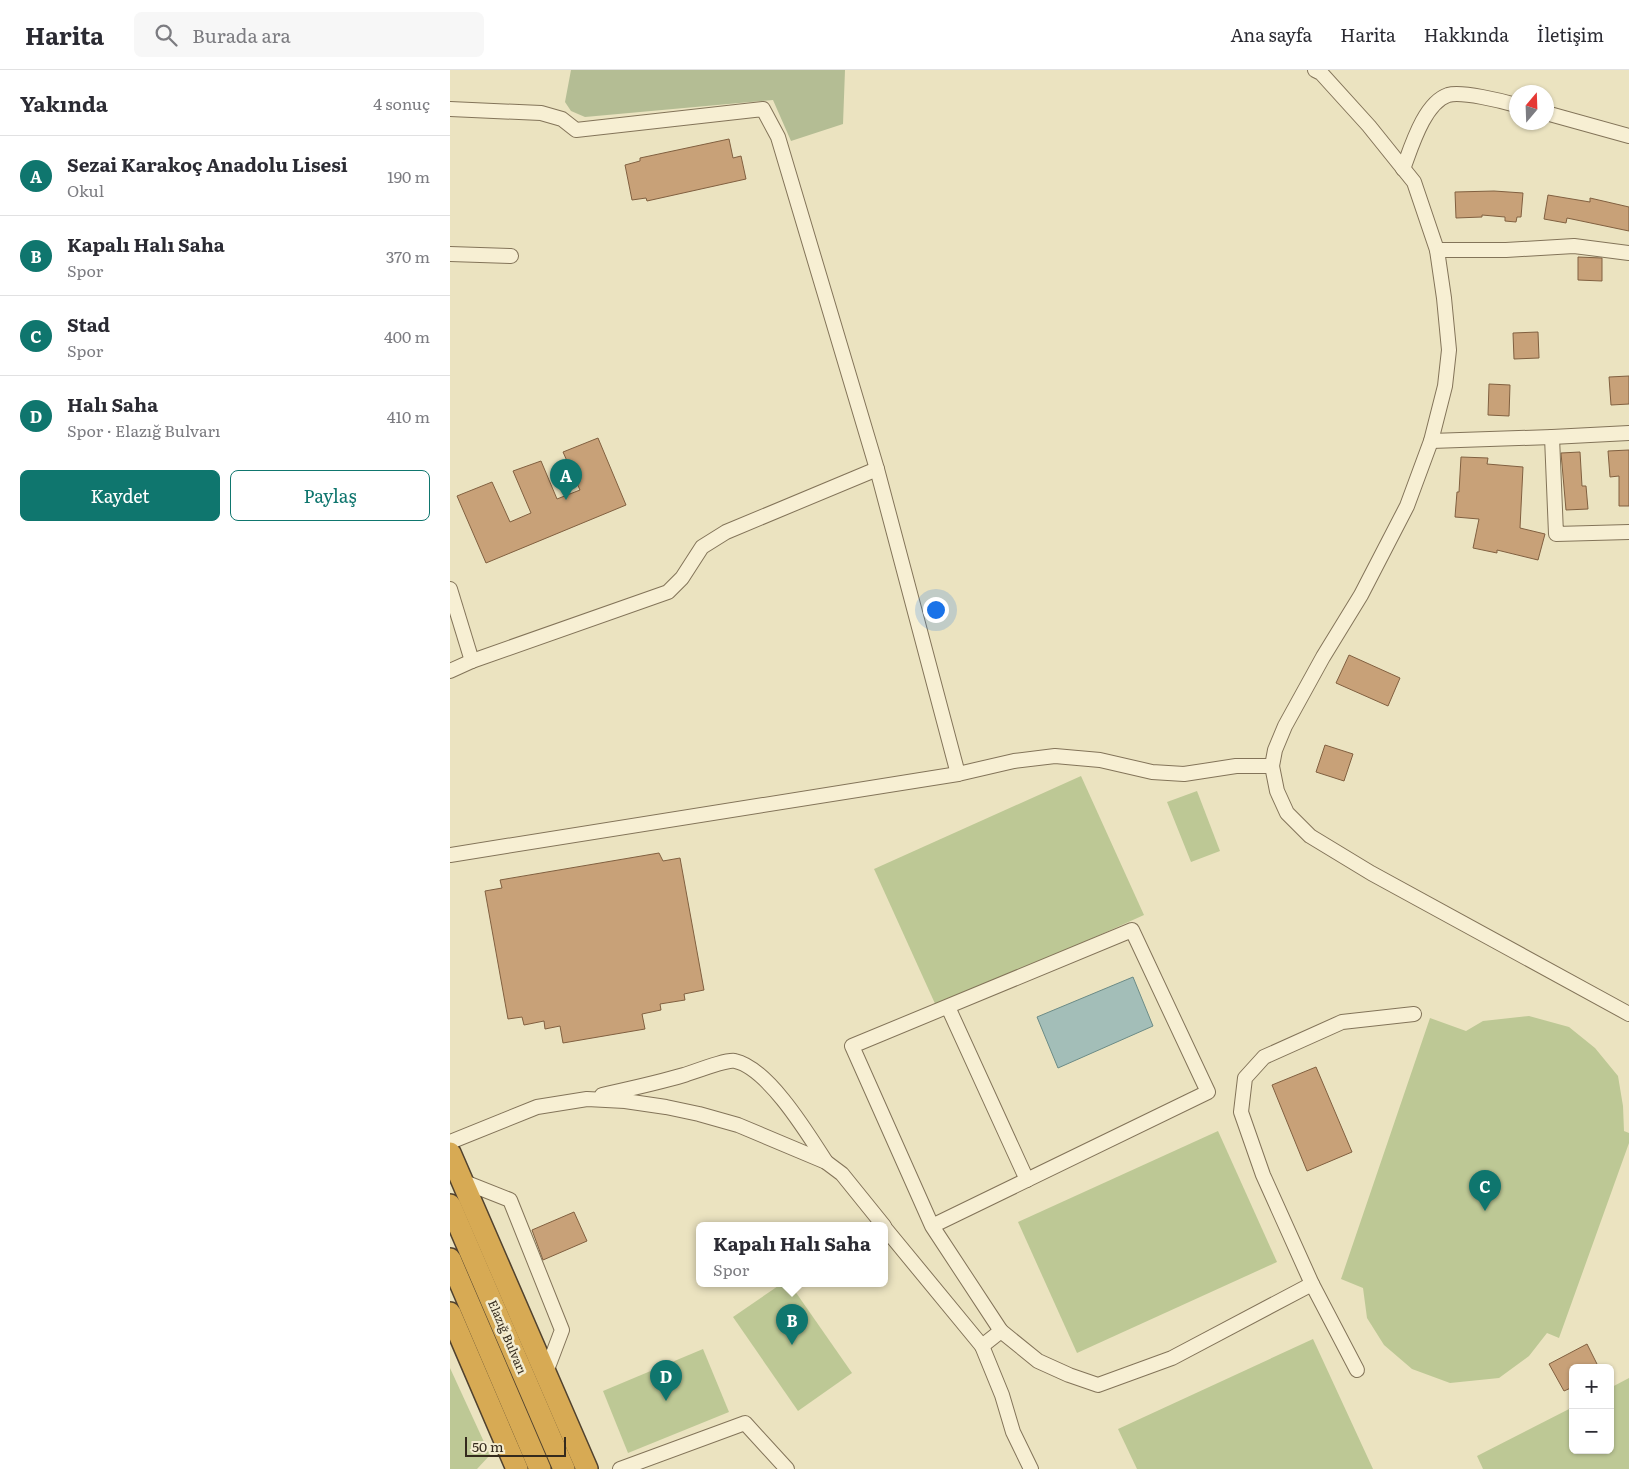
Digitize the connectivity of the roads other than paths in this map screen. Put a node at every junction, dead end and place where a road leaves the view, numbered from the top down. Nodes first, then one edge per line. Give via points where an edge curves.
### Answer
1 (1315, 70) edge
2 (1509, 103) edge
3 (450, 109) edge
4 (1554, 115) edge
5 (1629, 136) edge
6 (1404, 169) junction
7 (1437, 250) junction
8 (450, 254) edge
9 (1629, 254) edge
10 (511, 256) dead end
11 (1629, 433) edge
12 (1552, 437) junction
13 (1431, 441) junction
14 (877, 469) junction
15 (1629, 532) edge
16 (450, 588) edge
17 (472, 661) junction
18 (450, 671) edge
19 (1272, 766) junction
20 (958, 774) junction
21 (450, 855) edge
22 (948, 1006) junction
23 (1414, 1014) dead end
24 (1629, 1014) edge
25 (587, 1099) junction
26 (450, 1142) edge
27 (450, 1153) edge
28 (826, 1162) junction
29 (1027, 1180) junction
30 (462, 1181) junction
31 (450, 1205) edge
32 (880, 1222) edge
33 (932, 1226) junction
34 (888, 1232) edge
35 (450, 1259) edge
36 (1312, 1284) junction
37 (450, 1313) edge
38 (1001, 1331) junction
39 (982, 1346) junction
40 (1357, 1370) dead end
41 (546, 1375) junction
42 (517, 1469) edge
43 (540, 1469) edge
44 (564, 1469) edge
45 (587, 1469) edge
46 (620, 1469) edge
47 (787, 1469) edge
48 (1031, 1469) edge

1 - 6 street via 1363,119
2 - 6 street via 1448,95 1433,106 1419,126
3 - 14 street via 541,113 562,119 576,130 763,109 778,137
4 - 5 street
6 - 7 street via 1414,182
7 - 9 street via 1574,246
7 - 13 street via 1449,350 1445,386
8 - 10 street
11 - 12 street
12 - 13 street
12 - 15 street via 1556,534
13 - 19 street via 1407,506 1285,726
14 - 17 street via 726,532 702,547 682,578 668,592
14 - 20 street
16 - 17 street
17 - 18 street
19 - 20 street via 1236,766 1184,774 1055,756 1014,761
19 - 24 street via 1277,791 1287,813 1310,836
20 - 21 street
22 - 29 street
22 - 29 street via 1132,930 1208,1092
22 - 33 street via 852,1046
23 - 36 street via 1342,1022 1264,1057 1245,1078 1241,1112 1264,1175
25 - 26 street via 537,1106
25 - 28 street via 625,1101 699,1114 738,1125
25 - 28 street via 733,1060 760,1076 792,1110
27 - 30 highway
28 - 32 street via 842,1174
29 - 33 street
30 - 41 highway
30 - 41 street via 510,1200 562,1330
31 - 44 highway, Elazığ Bulvarı
33 - 38 street
34 - 39 street
35 - 43 highway, Elazığ Bulvarı
36 - 38 street via 1172,1358 1098,1385 1038,1361
36 - 40 street
37 - 42 highway
38 - 39 street
39 - 48 street via 1013,1432
41 - 45 highway
46 - 47 street via 745,1423

